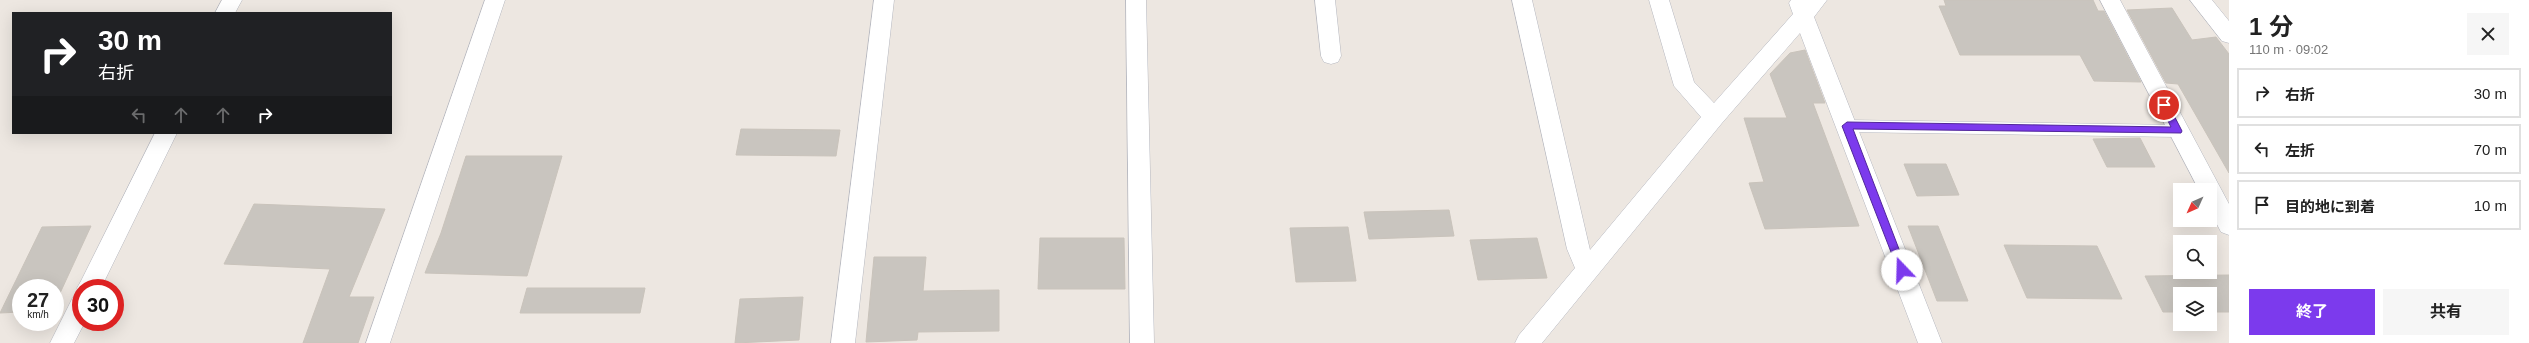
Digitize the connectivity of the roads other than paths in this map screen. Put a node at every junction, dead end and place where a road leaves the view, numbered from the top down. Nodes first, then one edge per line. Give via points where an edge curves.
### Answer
1 (232, 0) edge
2 (496, 0) edge
3 (884, 0) edge
4 (1136, 0) edge
5 (1325, 0) edge
6 (1522, 0) edge
7 (1659, 0) edge
8 (2110, 0) edge
9 (2200, 0) edge
10 (1806, 5) edge
11 (226, 12) edge
12 (2229, 35) edge
13 (1331, 56) dead end
14 (1714, 117) junction
15 (1847, 126) junction
16 (2178, 131) junction
17 (166, 134) edge
18 (2206, 183) edge
19 (2217, 203) edge
20 (2229, 225) edge
21 (1588, 272) junction
22 (93, 279) edge
23 (72, 323) edge
24 (62, 343) edge
25 (378, 343) edge
26 (843, 343) edge
27 (1142, 343) edge
28 (1527, 343) edge
29 (1930, 343) edge

1 - 11 street
2 - 25 street
3 - 26 street
4 - 27 street
5 - 13 street
6 - 21 street via 1578,249
7 - 14 street via 1685,86
8 - 16 street
9 - 12 street
10 - 14 street
10 - 15 street
14 - 21 street
15 - 16 lane
15 - 29 street
16 - 18 street
17 - 22 street
19 - 20 street
21 - 28 street
23 - 24 street

